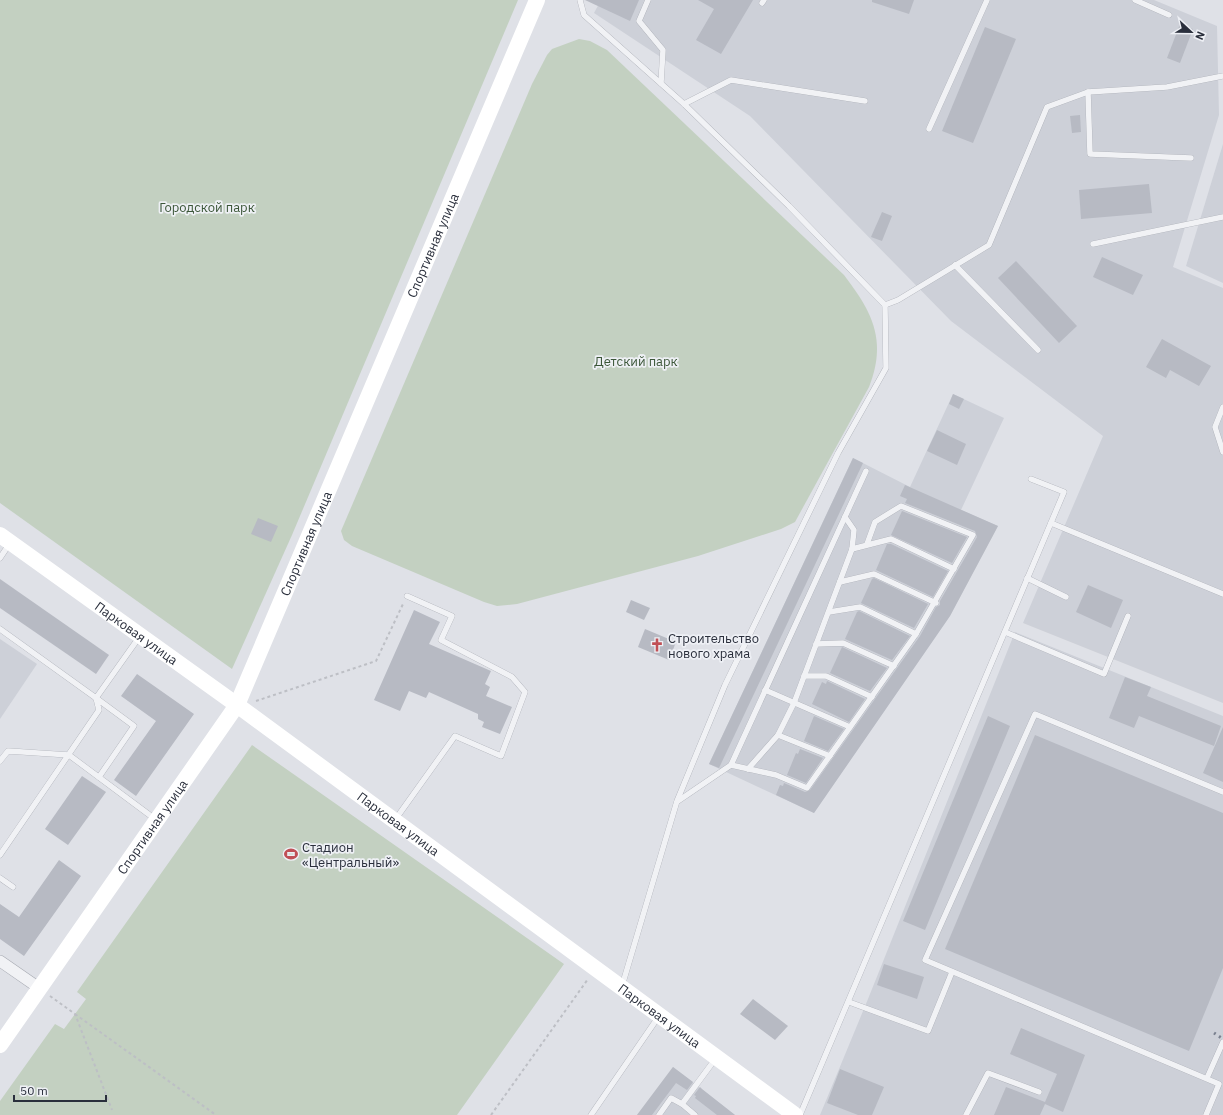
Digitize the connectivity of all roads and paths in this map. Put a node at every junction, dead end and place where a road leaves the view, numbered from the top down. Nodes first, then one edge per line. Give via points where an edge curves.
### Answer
1 (537, 0) edge
2 (580, 0) edge
3 (648, 0) edge
4 (987, 0) edge
5 (1135, 0) edge
6 (1169, 15) dead end
7 (1223, 76) edge
8 (661, 83) junction
9 (1088, 92) junction
10 (865, 101) dead end
11 (684, 104) junction
12 (929, 128) dead end
13 (1191, 158) dead end
14 (1223, 218) edge
15 (1092, 244) dead end
16 (956, 265) junction
17 (885, 305) junction
18 (1038, 350) dead end
19 (1223, 407) edge
20 (1223, 452) edge
21 (866, 471) dead end
22 (1031, 479) dead end
23 (845, 517) junction
24 (1051, 523) junction
25 (5, 539) edge
26 (867, 544) junction
27 (852, 549) junction
28 (0, 558) edge
29 (954, 569) junction
30 (1027, 578) junction
31 (840, 582) junction
32 (1223, 594) edge
33 (406, 596) joint
34 (1066, 597) dead end
35 (936, 603) junction
36 (829, 612) junction
37 (1128, 616) dead end
38 (0, 629) edge
39 (1005, 632) junction
40 (916, 634) junction
41 (140, 636) junction
42 (816, 644) junction
43 (894, 666) junction
44 (804, 676) junction
45 (765, 690) junction
46 (872, 696) junction
47 (96, 698) junction
48 (794, 703) junction
49 (237, 705) junction
50 (850, 727) junction
51 (778, 735) junction
52 (69, 755) junction
53 (830, 756) junction
54 (0, 761) edge
55 (731, 765) junction
56 (748, 769) junction
57 (99, 777) junction
58 (1223, 792) edge
59 (677, 801) junction
60 (156, 820) junction
61 (395, 821) junction
62 (0, 854) edge
63 (0, 878) edge
64 (13, 887) dead end
65 (0, 961) edge
66 (596, 968) junction
67 (952, 972) junction
68 (39, 988) junction
69 (621, 988) junction
70 (849, 1002) junction
71 (75, 1014) junction
72 (660, 1016) junction
73 (1223, 1042) edge
74 (0, 1045) edge
75 (716, 1058) junction
76 (1207, 1078) junction
77 (1039, 1092) dead end
78 (682, 1104) junction
79 (112, 1110) dead end
80 (216, 1115) edge
81 (491, 1115) edge
82 (591, 1115) edge
83 (659, 1115) edge
84 (695, 1115) edge
85 (795, 1115) edge
86 (800, 1115) edge
87 (966, 1115) edge
88 (1206, 1115) edge

1 - 49 street, Спортивная улица
2 - 8 lane via 584,15
3 - 8 lane via 640,21 663,50
4 - 12 lane
5 - 6 lane
7 - 9 lane via 1166,87
8 - 11 lane
9 - 13 lane via 1090,154
9 - 16 lane via 1047,107 989,245
10 - 11 lane via 731,80
11 - 17 lane via 789,206
14 - 15 lane
16 - 17 lane via 898,300
16 - 18 lane
17 - 59 lane via 886,368 838,453 725,685
19 - 20 lane via 1215,427
21 - 23 lane
22 - 24 lane via 1064,492
23 - 27 lane via 854,530
23 - 45 lane
24 - 30 lane
24 - 32 lane
25 - 28 lane
25 - 41 street, Парковая улица
26 - 27 lane
26 - 29 lane via 890,539
26 - 29 lane via 875,522 901,506 974,535
27 - 31 lane
29 - 35 lane
30 - 34 lane
30 - 39 lane
31 - 35 lane via 874,574
31 - 36 lane
33 - 49 path via 376,661
33 - 61 lane via 452,616 441,640 512,677 525,692 501,756 455,736
35 - 40 lane
36 - 40 lane via 860,607
36 - 42 lane
37 - 39 lane via 1104,674
38 - 47 lane
39 - 70 lane
40 - 43 lane
41 - 47 lane
41 - 49 street, Парковая улица
42 - 43 lane via 843,643
42 - 44 lane
43 - 46 lane
44 - 46 lane via 826,676
44 - 48 lane
45 - 48 lane
45 - 55 lane
46 - 50 lane
47 - 52 lane via 99,710
47 - 57 lane via 134,726
48 - 50 lane
48 - 51 lane
49 - 60 street, Спортивная улица
49 - 61 street, Парковая улица
50 - 53 lane
51 - 53 lane
51 - 56 lane
52 - 54 lane via 8,751
52 - 57 lane
52 - 62 lane
53 - 56 lane via 807,788 776,775
55 - 56 lane
55 - 59 lane
57 - 60 lane
58 - 67 lane via 1035,714 925,960
59 - 69 lane
60 - 68 street, Спортивная улица
61 - 66 street, Парковая улица
63 - 64 lane
65 - 68 street
66 - 69 street, Парковая улица
66 - 81 path
67 - 70 lane via 928,1031
67 - 76 lane
68 - 71 path
68 - 74 street, Спортивная улица
69 - 72 street, Парковая улица
70 - 86 lane
71 - 79 path
71 - 80 path
72 - 75 street, Парковая улица
72 - 82 lane
73 - 76 lane
75 - 78 lane
75 - 85 street, Парковая улица
76 - 88 lane via 1219,1084
77 - 87 lane via 988,1073
78 - 83 lane via 671,1098
78 - 84 lane

